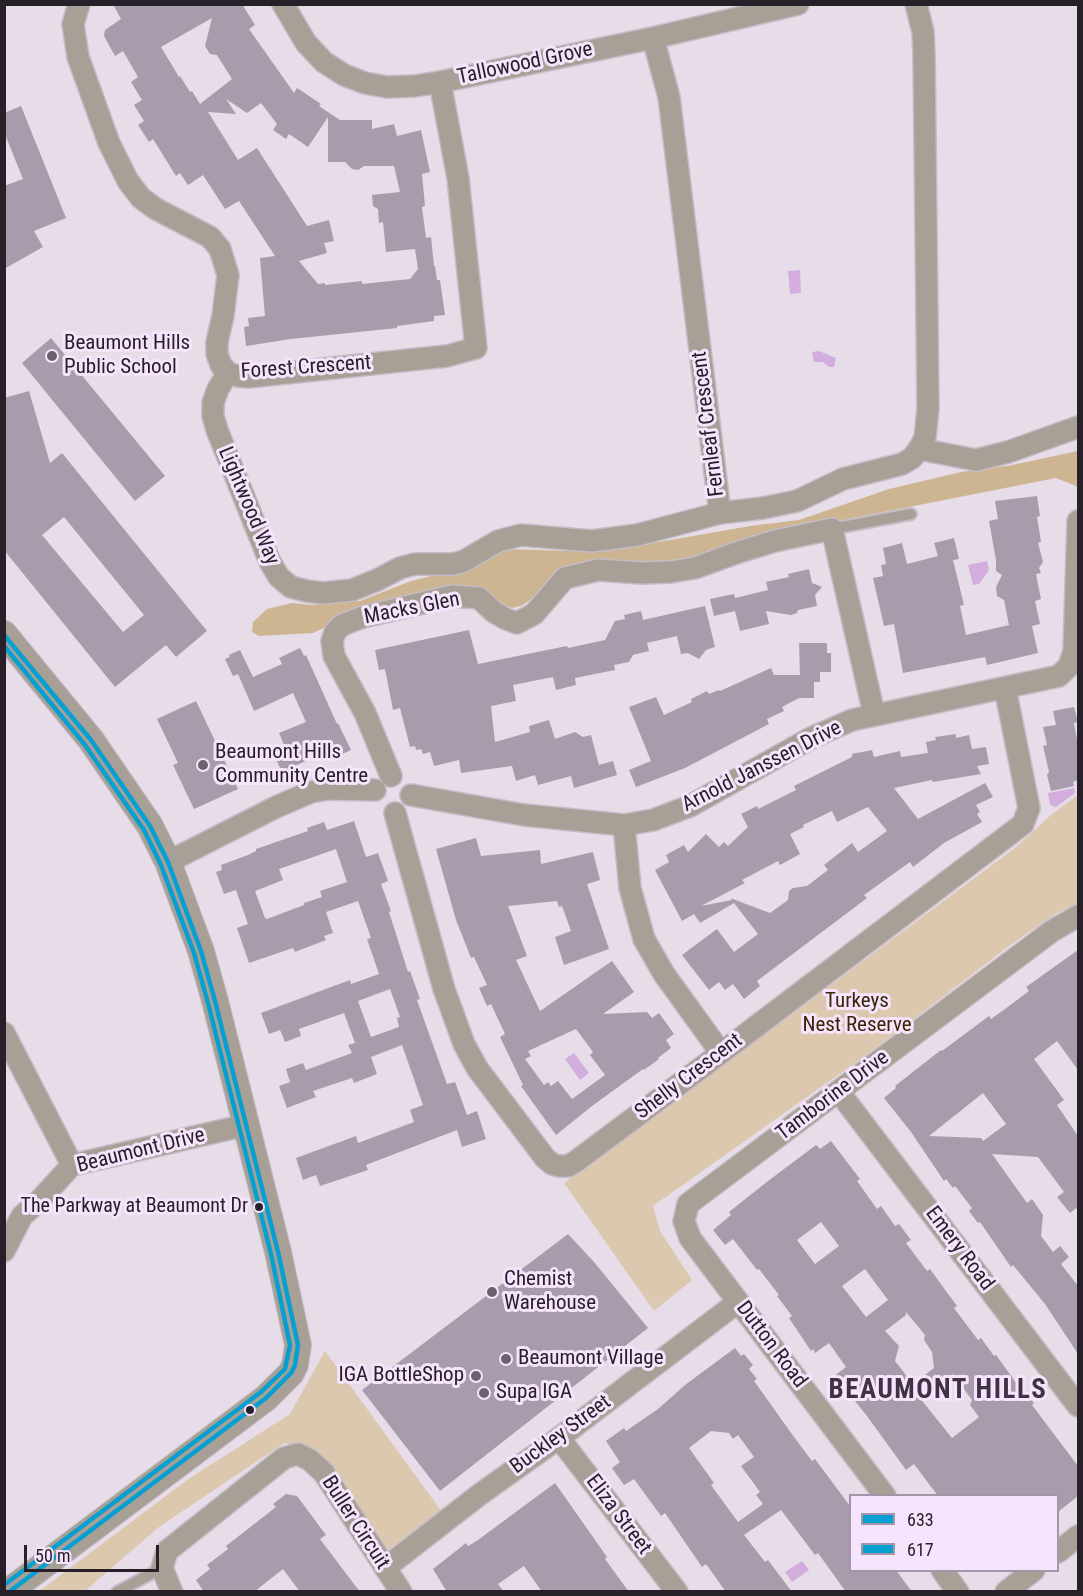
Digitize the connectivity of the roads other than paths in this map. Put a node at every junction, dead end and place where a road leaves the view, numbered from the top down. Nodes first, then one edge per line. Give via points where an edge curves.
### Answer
1 (79, 4) edge
2 (283, 4) edge
3 (798, 4) edge
4 (916, 4) edge
5 (776, 7) edge
6 (653, 38) junction
7 (440, 82) junction
8 (228, 373) junction
9 (1078, 428) edge
10 (920, 449) junction
11 (720, 513) junction
12 (911, 514) dead end
13 (1078, 521) edge
14 (832, 529) junction
15 (4, 634) edge
16 (1005, 688) junction
17 (874, 714) junction
18 (391, 776) junction
19 (375, 790) junction
20 (411, 795) junction
21 (395, 813) junction
22 (624, 825) junction
23 (168, 862) junction
24 (1078, 916) edge
25 (4, 1033) edge
26 (721, 1053) junction
27 (839, 1092) junction
28 (246, 1125) junction
29 (72, 1165) junction
30 (684, 1221) joint
31 (4, 1251) edge
32 (738, 1302) junction
33 (1078, 1406) edge
34 (559, 1438) junction
35 (883, 1494) edge
36 (1078, 1536) edge
37 (1059, 1551) edge
38 (162, 1568) junction
39 (385, 1568) junction
40 (943, 1572) edge
41 (1031, 1572) edge
42 (8, 1592) edge
43 (117, 1592) edge
44 (172, 1592) edge
45 (401, 1592) edge
46 (677, 1592) edge
47 (958, 1592) edge
48 (1006, 1592) edge

1 - 8 street, Forest Crescent via 73,24 78,57 109,143 128,182 156,209 210,237 220,249 228,276 217,354
2 - 7 street, Tallowood Grove via 306,43 344,75 387,87
3 - 5 street, Tallowood Grove
4 - 10 street via 924,54 928,408 928,425
5 - 6 street, Tallowood Grove
6 - 7 street, Tallowood Grove
6 - 11 street, Fernleaf Crescent via 669,97
7 - 8 street, Forest Crescent via 458,178 476,348 447,356 248,377
8 - 11 street, Lightwood Way via 213,403 217,430 270,562 291,587 323,593 352,590 415,564 464,561 498,541 521,535 576,540 614,538
9 - 10 street via 976,459
10 - 11 street, Fernleaf Crescent via 902,464 843,479 782,506
12 - 14 lane, Macks Glen
13 - 16 street, Arnold Janssen Drive via 1075,642 1070,666 1059,676
14 - 17 street
14 - 18 street, Macks Glen via 775,541 695,568 641,573 598,570 565,578 534,614 517,622 506,620 479,598 452,596 342,625 332,641 334,656 365,713
15 - 23 street via 91,740 150,826
16 - 17 street, Arnold Janssen Drive
16 - 26 street, Shelly Crescent via 1029,808 1023,824
17 - 22 street, Arnold Janssen Drive via 811,738 690,806 653,820
18 - 19 street via 381,780
18 - 20 street via 404,779
19 - 21 street via 379,807
19 - 23 street via 311,792
20 - 21 street via 405,809
20 - 22 street, Arnold Janssen Drive via 524,815
21 - 26 street, Shelly Crescent via 444,989 464,1044 493,1089 552,1164 575,1162
22 - 26 street via 630,888 644,939 664,974
23 - 28 street via 201,951
24 - 27 street, Tamborine Drive via 1052,931
25 - 29 street
27 - 30 street, Tamborine Drive via 688,1204
27 - 33 street, Emery Road
28 - 29 street, Beaumont Drive
28 - 42 street via 298,1345 295,1365 266,1398
29 - 31 street, Beaumont Drive via 22,1216
30 - 32 street, Dutton Road via 690,1238
32 - 34 street, Buckley Street
32 - 35 street, Dutton Road
34 - 39 street, Buckley Street
34 - 46 street, Eliza Street
36 - 37 street
38 - 39 street, Buller Circuit via 167,1551 284,1458 298,1454 324,1473
38 - 43 lane
38 - 44 street
39 - 45 street, Buller Circuit
40 - 47 street
41 - 48 street

